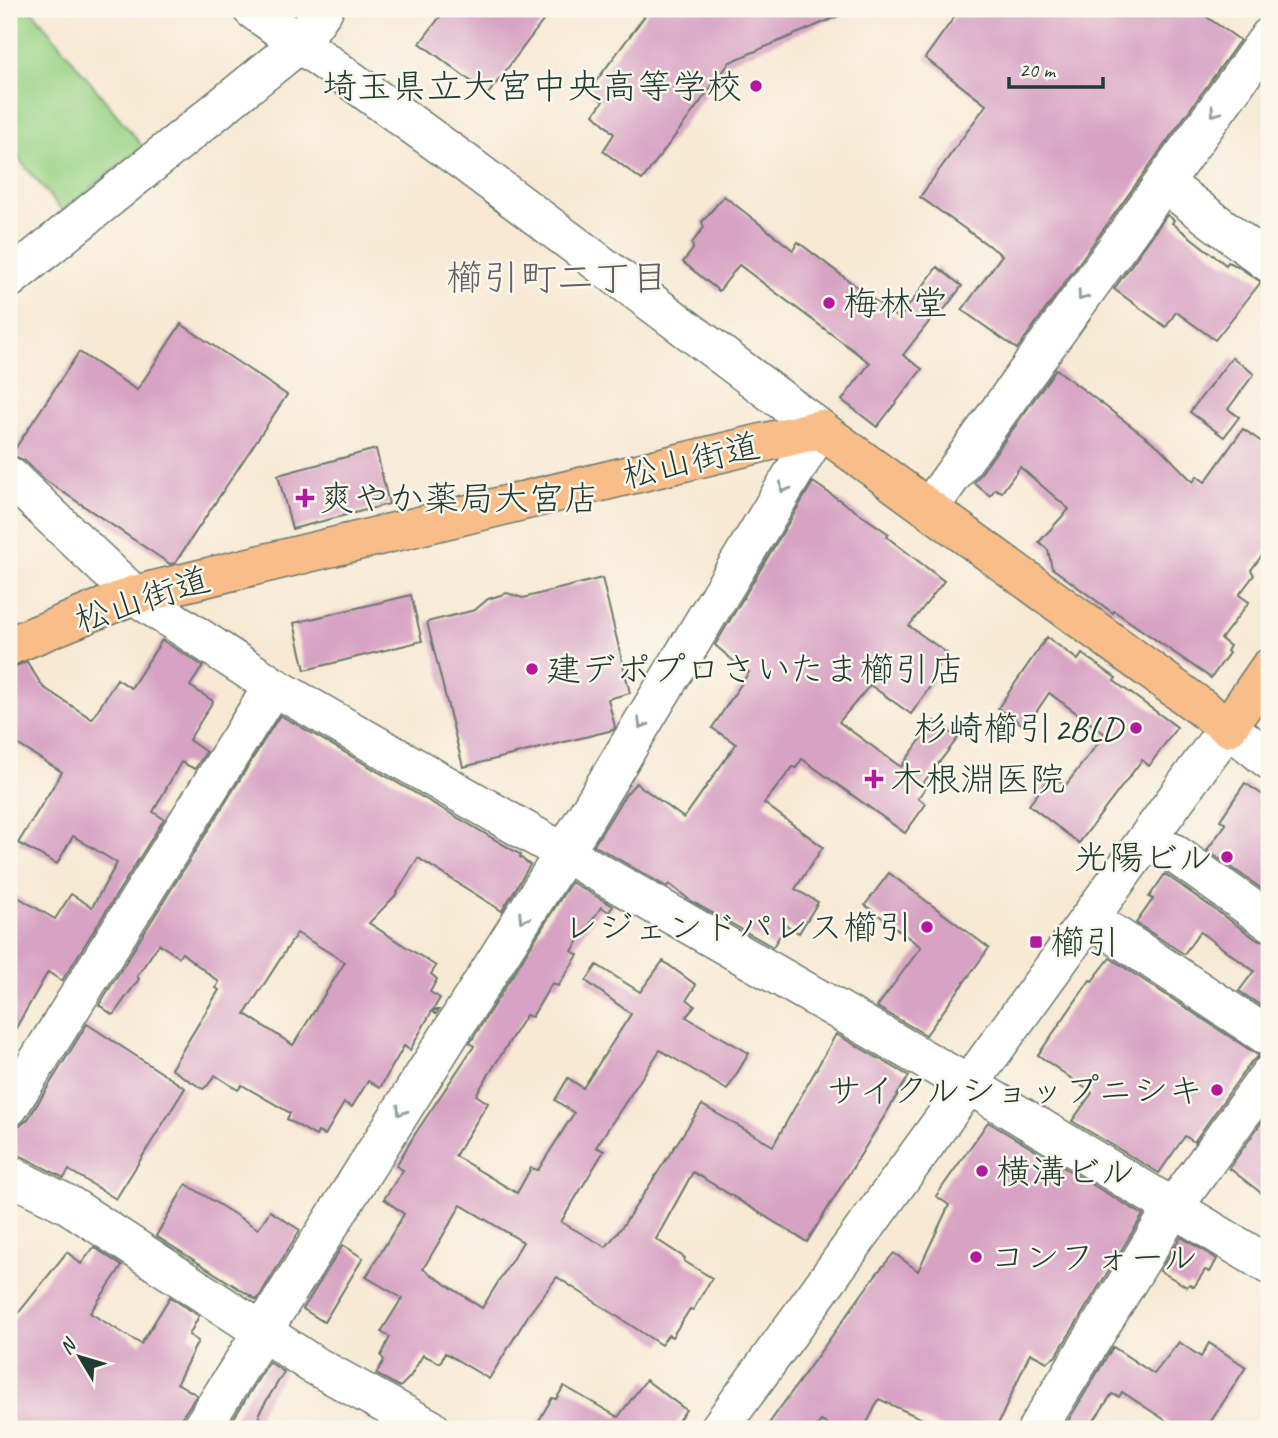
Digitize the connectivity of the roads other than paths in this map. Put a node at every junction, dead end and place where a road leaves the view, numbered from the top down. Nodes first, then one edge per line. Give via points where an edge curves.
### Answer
1 (252, 9) edge
2 (324, 9) edge
3 (1269, 37) edge
4 (299, 44) junction
5 (1164, 183) junction
6 (1269, 263) edge
7 (9, 279) edge
8 (820, 429) junction
9 (9, 476) edge
10 (929, 508) junction
11 (134, 595) junction
12 (9, 646) edge
13 (1269, 668) edge
14 (272, 686) junction
15 (1228, 727) junction
16 (1269, 760) edge
17 (1172, 852) dead end
18 (564, 853) junction
19 (1269, 921) edge
20 (1112, 933) dead end
21 (1269, 1037) edge
22 (1269, 1075) edge
23 (969, 1085) junction
24 (9, 1107) edge
25 (9, 1175) edge
26 (1173, 1208) junction
27 (1269, 1265) edge
28 (262, 1332) junction
29 (201, 1429) edge
30 (431, 1429) edge
31 (719, 1429) edge
32 (1037, 1429) edge

1 - 4 street
2 - 4 street
3 -> 5 street
4 - 7 street
4 - 8 street
5 - 6 street
5 -> 10 street
8 - 10 main road
8 - 11 main road, 松山街道
8 -> 18 street
9 - 11 street
10 - 15 main road
11 - 12 main road, 松山街道
11 - 14 street
13 - 15 main road
14 - 18 street
14 - 24 street
15 - 16 street
15 - 23 street
17 - 19 street
18 - 23 street
18 -> 28 street
20 - 21 street
22 - 26 street
23 - 26 street
23 - 31 street
25 - 28 street via 69,1205
26 - 27 street
26 - 32 street
28 - 29 street
28 - 30 street

